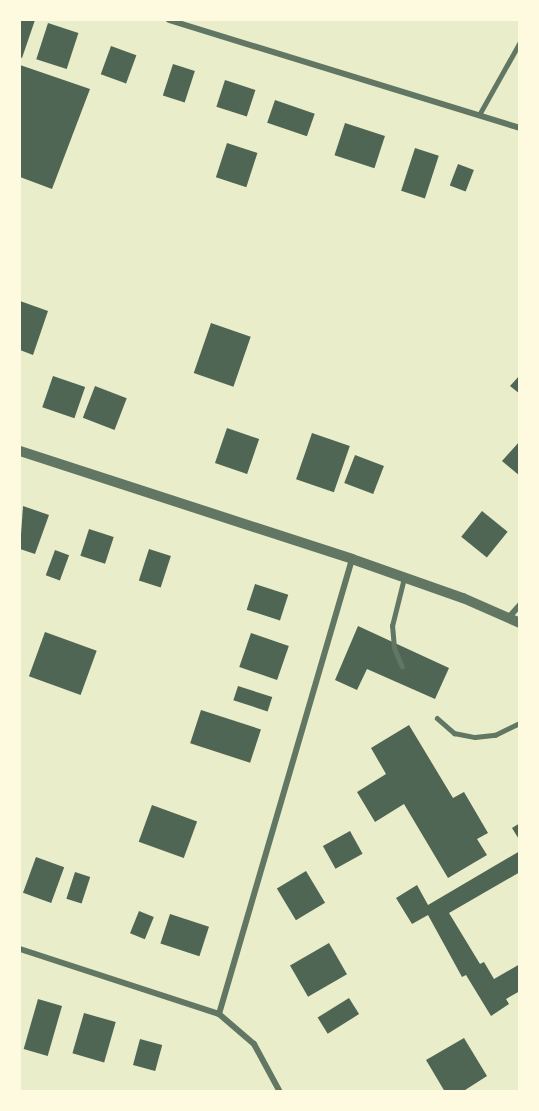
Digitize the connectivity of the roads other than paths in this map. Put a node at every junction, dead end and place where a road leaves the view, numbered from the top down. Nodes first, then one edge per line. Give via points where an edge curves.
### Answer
1 (169, 20) edge
2 (519, 42) edge
3 (479, 115) junction
4 (519, 128) edge
5 (20, 451) edge
6 (352, 559) junction
7 (404, 578) junction
8 (519, 604) edge
9 (515, 619) edge
10 (402, 667) dead end
11 (437, 717) dead end
12 (519, 723) edge
13 (20, 949) edge
14 (219, 1014) junction
15 (280, 1092) edge

1 - 3 street
2 - 3 lane
3 - 4 street
5 - 6 street
6 - 7 street
6 - 14 street
7 - 9 street
7 - 10 lane via 392,626 394,648
8 - 9 street
11 - 12 lane via 454,733 475,737 495,735
13 - 14 street
14 - 15 street via 254,1044

